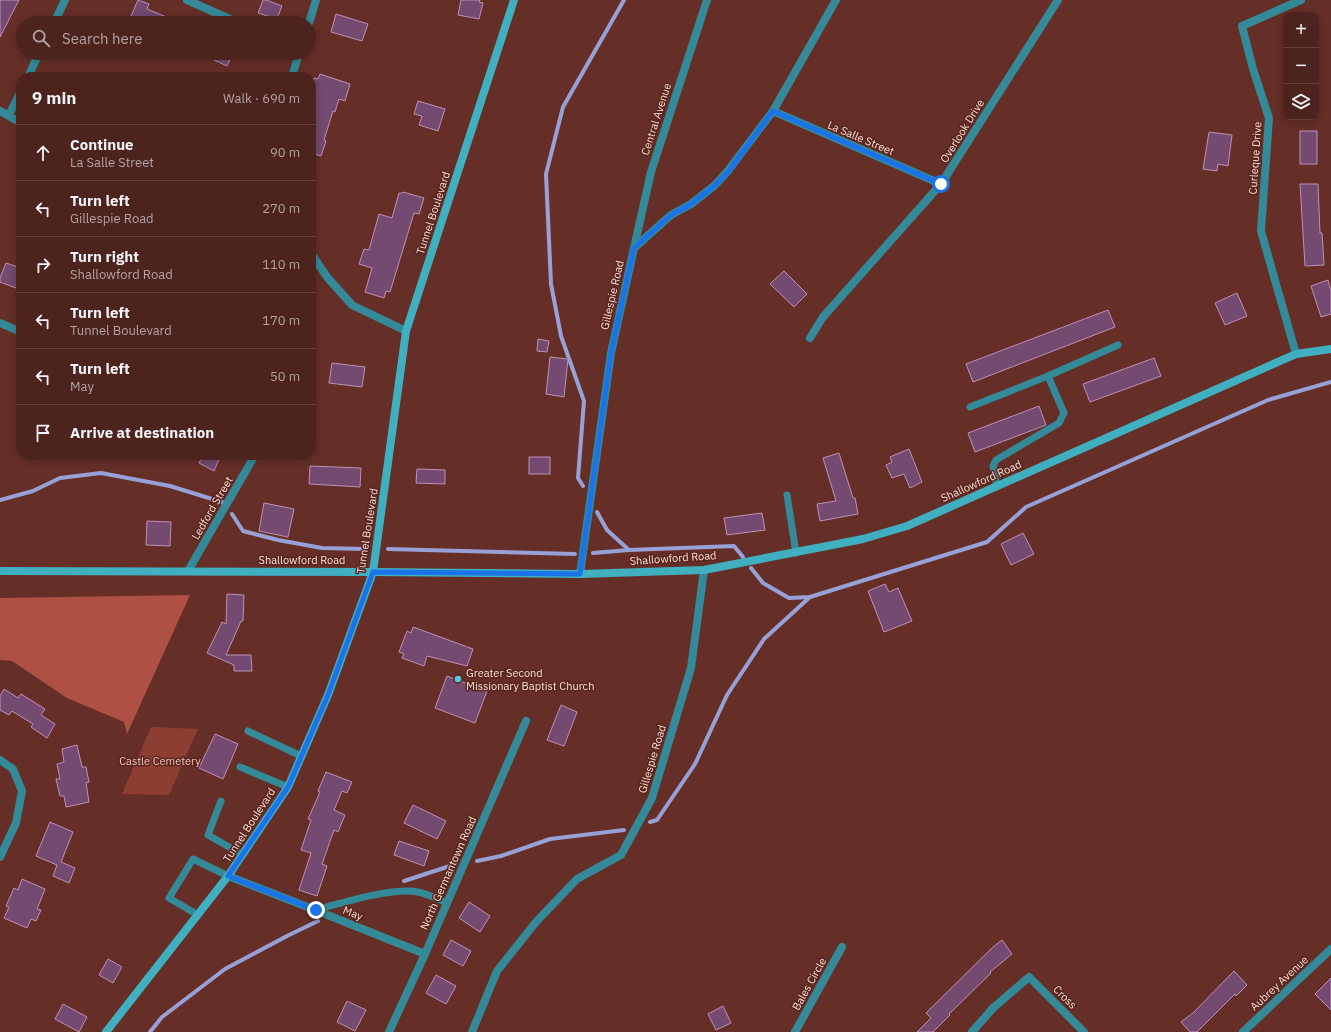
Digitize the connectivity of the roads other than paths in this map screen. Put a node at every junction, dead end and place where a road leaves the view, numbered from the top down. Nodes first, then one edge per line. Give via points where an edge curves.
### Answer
1 (65, 0) edge
2 (187, 0) edge
3 (316, 0) edge
4 (514, 0) edge
5 (707, 0) edge
6 (836, 0) edge
7 (1058, 0) edge
8 (1301, 0) edge
9 (57, 16) edge
10 (223, 16) edge
11 (311, 16) edge
12 (36, 60) edge
13 (297, 60) edge
14 (30, 72) edge
15 (293, 72) edge
16 (16, 101) edge
17 (0, 111) edge
18 (773, 111) junction
19 (9, 115) junction
20 (16, 120) edge
21 (941, 184) junction
22 (634, 248) junction
23 (316, 260) edge
24 (0, 323) edge
25 (16, 330) edge
26 (406, 331) junction
27 (810, 338) dead end
28 (1118, 345) dead end
29 (1331, 349) edge
30 (1296, 354) junction
31 (1048, 376) junction
32 (970, 407) dead end
33 (252, 460) edge
34 (998, 486) junction
35 (787, 496) dead end
36 (796, 553) junction
37 (704, 570) junction
38 (0, 571) edge
39 (188, 571) junction
40 (373, 572) junction
41 (580, 574) junction
42 (526, 721) dead end
43 (248, 731) dead end
44 (301, 756) junction
45 (0, 760) edge
46 (240, 767) dead end
47 (288, 787) junction
48 (221, 801) dead end
49 (243, 855) junction
50 (0, 857) edge
51 (228, 876) junction
52 (447, 903) junction
53 (316, 910) junction
54 (198, 915) junction
55 (842, 947) dead end
56 (1331, 949) edge
57 (425, 954) junction
58 (107, 1031) edge
59 (389, 1032) edge
60 (472, 1032) edge
61 (795, 1032) edge
62 (972, 1032) edge
63 (1084, 1032) edge
64 (1243, 1032) edge

1 - 9 street
2 - 10 street
3 - 11 street
4 - 26 street, Tunnel Boulevard
5 - 22 street, Central Avenue via 651,172
6 - 18 street, Gillespie Road
7 - 21 street, Overlook Drive
8 - 30 street, Curleque Drive via 1242,26 1268,118 1261,231
12 - 14 street
13 - 15 street
16 - 19 street
17 - 19 street
18 - 21 street, La Salle Street
18 - 22 street, Gillespie Road via 728,172 691,204 671,215
19 - 20 street
21 - 27 street, Overlook Drive via 823,317
22 - 41 street, Gillespie Road via 611,353
23 - 26 street via 352,305
24 - 25 street
26 - 40 street, Tunnel Boulevard
28 - 31 lane
29 - 30 street, Shallowford Road
30 - 34 street, Shallowford Road
31 - 32 lane
31 - 34 lane via 1064,413 1059,423 996,460 993,466
33 - 39 street, Ledford Street
34 - 36 street, Shallowford Road via 907,526 863,539
35 - 36 lane
36 - 37 street, Shallowford Road
37 - 41 street, Shallowford Road
37 - 60 street, Gillespie Road via 691,668 652,798 621,855 577,879 536,922 496,972
38 - 39 street, Shallowford Road
39 - 40 street, Shallowford Road
40 - 41 street, Shallowford Road
40 - 44 street, Tunnel Boulevard via 328,695
42 - 52 street, North Germantown Road
43 - 44 lane
44 - 47 street, Tunnel Boulevard
45 - 50 street via 13,769 22,791 16,823
46 - 47 lane
47 - 49 street, Tunnel Boulevard
48 - 49 lane via 208,835
49 - 51 street, Tunnel Boulevard
51 - 53 street, May
51 - 54 street, Tunnel Boulevard
51 - 54 lane via 193,859 169,898
52 - 53 lane via 418,892 403,891
52 - 57 street, North Germantown Road
53 - 57 street, May
54 - 58 street, Tunnel Boulevard
55 - 61 street, Bales Circle
56 - 64 street, Aubrey Avenue
57 - 59 street, North Germantown Road
62 - 63 street, Cross via 993,1008 1030,978

